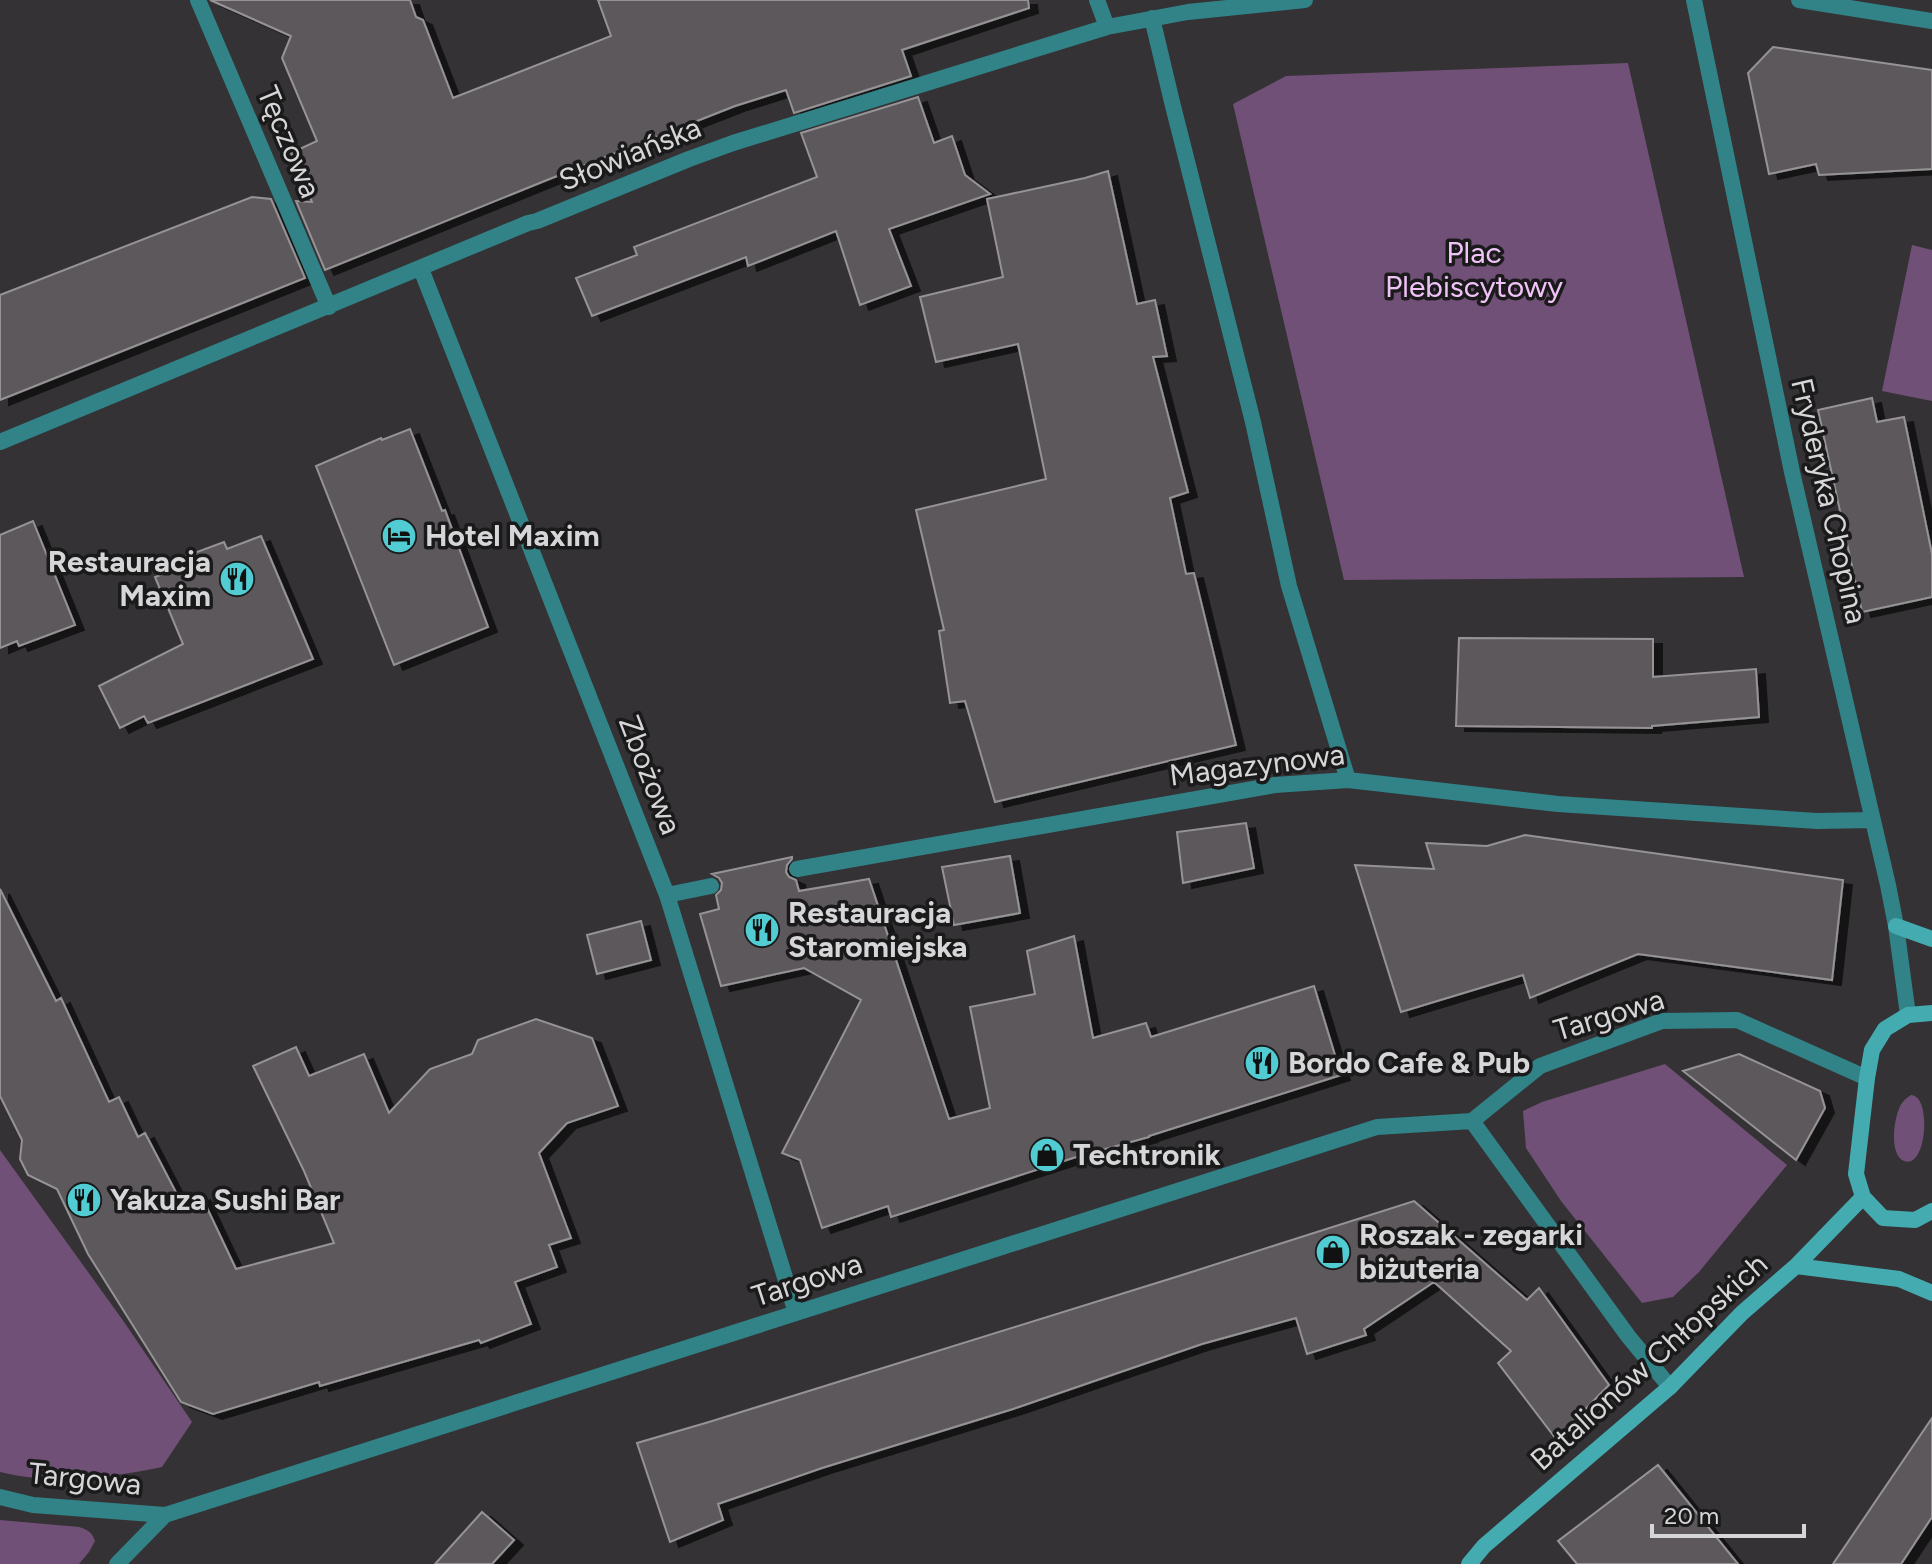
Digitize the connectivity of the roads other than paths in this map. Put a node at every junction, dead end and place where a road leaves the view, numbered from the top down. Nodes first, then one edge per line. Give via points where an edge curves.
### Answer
1 (198, 0) edge
2 (1097, 0) edge
3 (1305, 0) edge
4 (1694, 0) edge
5 (1799, 0) edge
6 (1152, 18) junction
7 (1932, 21) edge
8 (1107, 27) junction
9 (421, 269) junction
10 (329, 307) junction
11 (0, 442) edge
12 (1348, 780) junction
13 (1872, 820) junction
14 (797, 869) dead end
15 (711, 886) dead end
16 (667, 895) junction
17 (1896, 926) junction
18 (1932, 939) edge
19 (1932, 1013) edge
20 (1908, 1015) junction
21 (1867, 1078) junction
22 (1472, 1121) junction
23 (1863, 1197) junction
24 (1932, 1211) edge
25 (1796, 1266) junction
26 (1932, 1293) edge
27 (796, 1313) junction
28 (1670, 1387) junction
29 (0, 1497) edge
30 (165, 1515) junction
31 (117, 1564) edge
32 (1469, 1564) edge

1 - 10 street, Tęczowa
2 - 8 street
3 - 6 street, Słowiańska
4 - 13 street, Fryderyka Chopina via 1792,472
5 - 7 street
6 - 8 street, Słowiańska
6 - 12 street via 1289,586
8 - 9 street, Słowiańska via 689,159
9 - 10 street, Słowiańska
9 - 16 street, Zbożowa
10 - 11 street, Słowiańska
12 - 13 street, Magazynowa via 1558,804
12 - 14 street, Magazynowa via 1275,785
13 - 17 street, Fryderyka Chopina
15 - 16 street
16 - 27 street, Zbożowa
17 - 18 street
17 - 20 street, Fryderyka Chopina
19 - 20 street
20 - 21 street via 1885,1029 1872,1050
21 - 22 street, Targowa via 1737,1020 1662,1021 1540,1066
21 - 23 street via 1856,1174
22 - 27 street, Targowa via 1377,1127
22 - 28 street
23 - 24 street via 1883,1218 1915,1220
23 - 25 street, Batalionów Chłopskich
25 - 26 street via 1899,1279
25 - 28 street, Batalionów Chłopskich
27 - 30 street, Targowa
28 - 32 street, Batalionów Chłopskich
29 - 30 street, Targowa via 33,1505
30 - 31 street, Targowa

